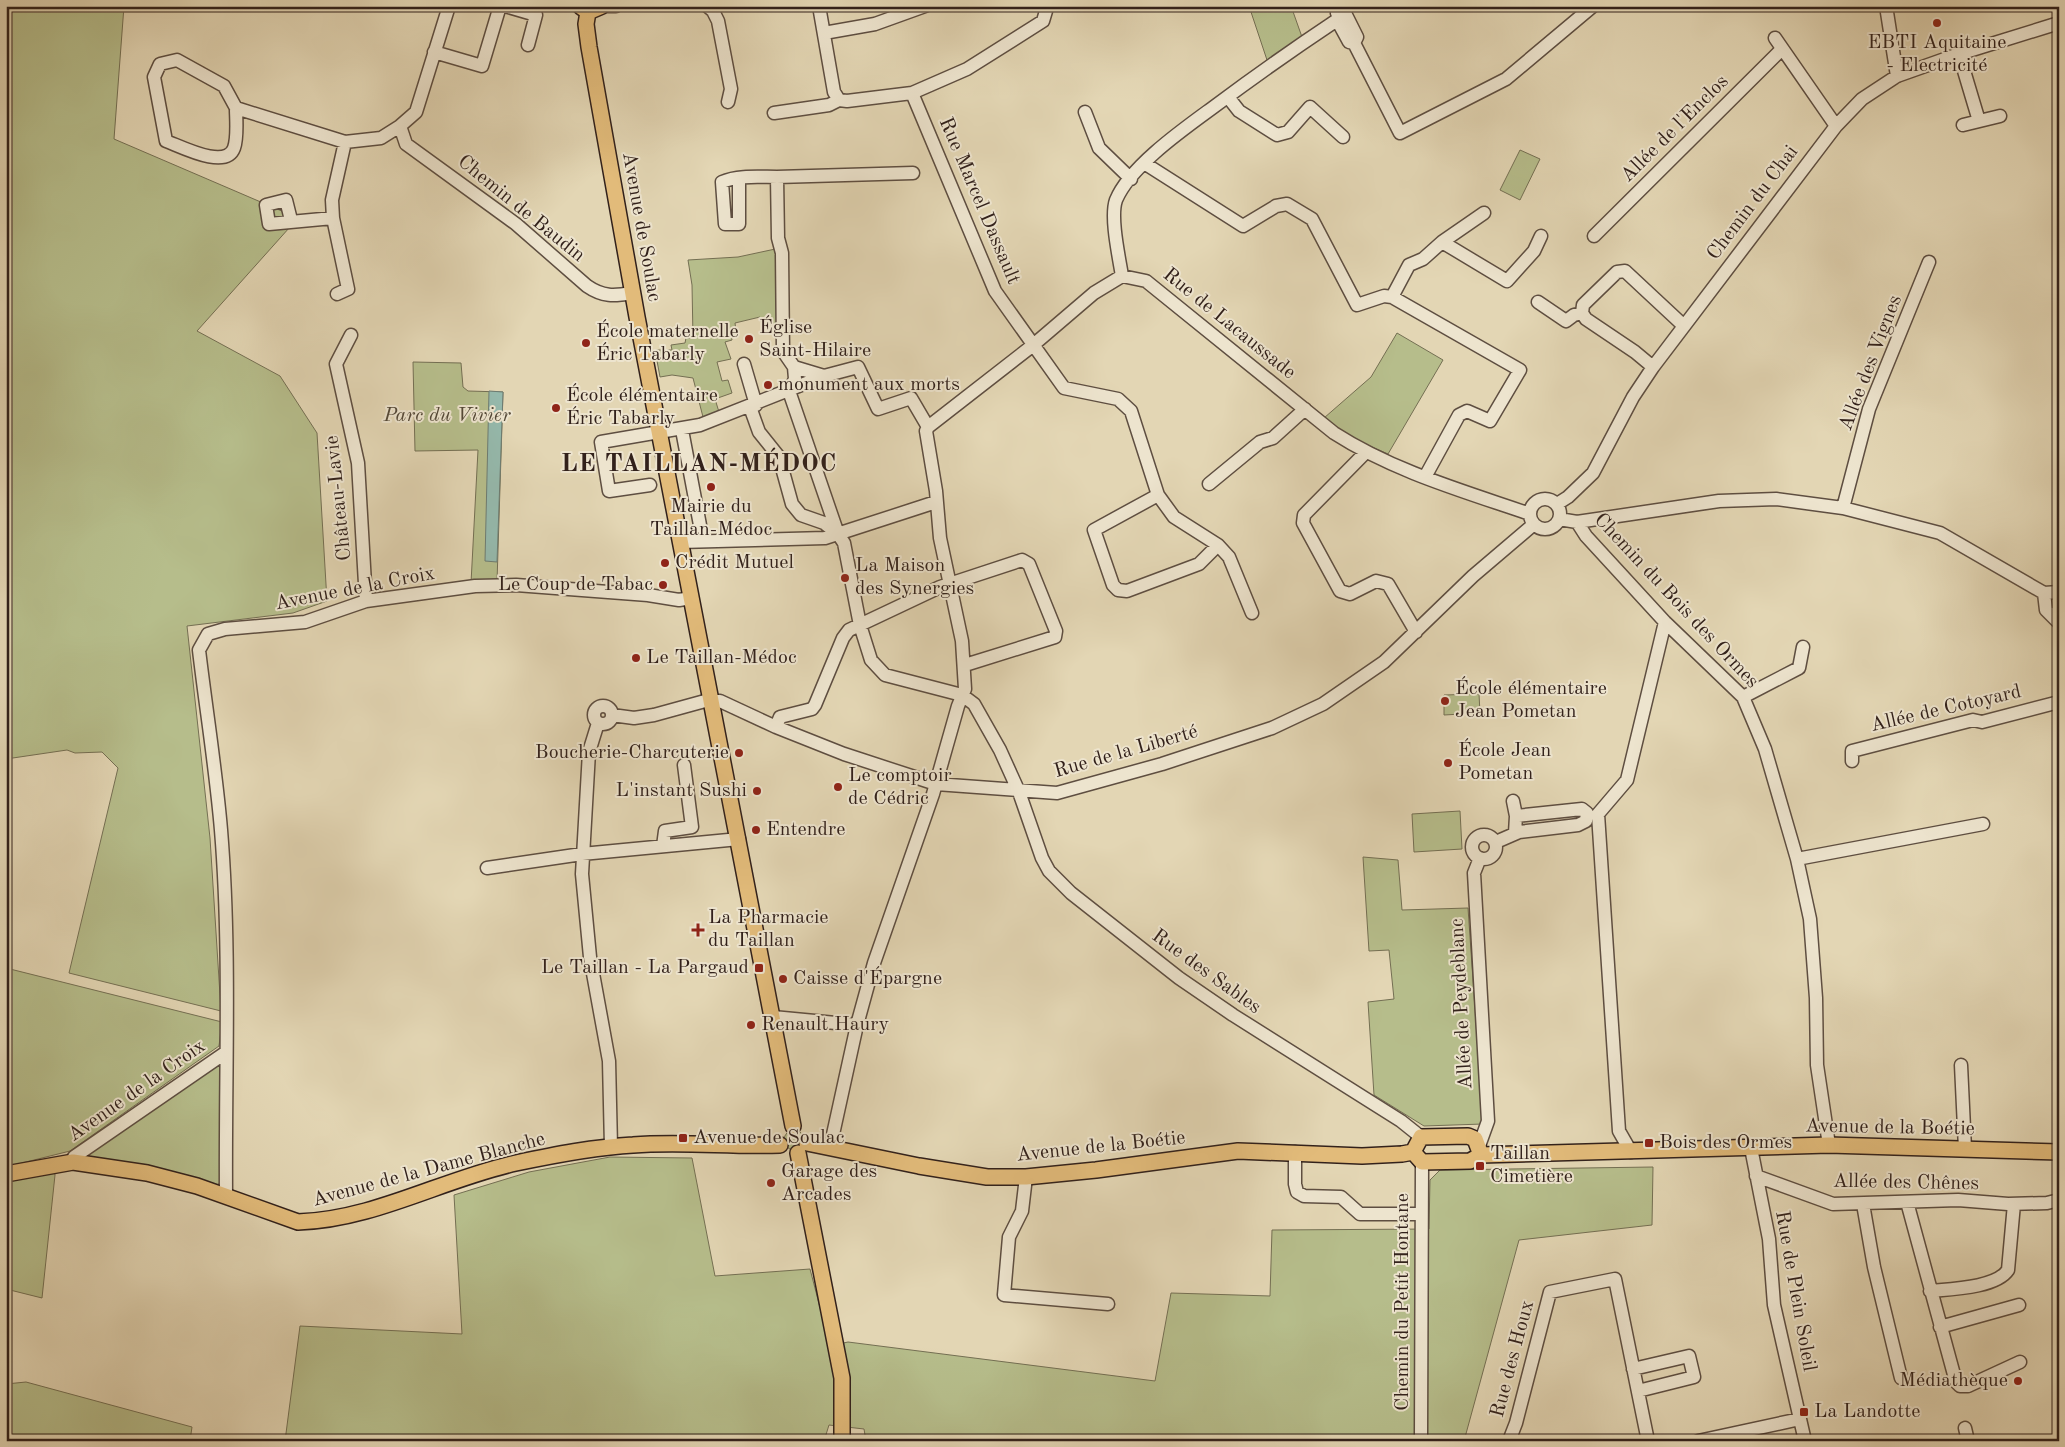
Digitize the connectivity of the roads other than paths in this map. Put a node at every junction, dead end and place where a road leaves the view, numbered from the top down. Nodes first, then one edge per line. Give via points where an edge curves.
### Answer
1 (448, 6) edge
2 (500, 6) edge
3 (505, 6) edge
4 (616, 6) edge
5 (707, 6) edge
6 (819, 6) edge
7 (925, 6) edge
8 (1044, 6) edge
9 (1593, 6) edge
10 (1886, 6) edge
11 (594, 8) edge
12 (1336, 13) edge
13 (2059, 23) edge
14 (824, 33) junction
15 (528, 45) dead end
16 (434, 52) junction
17 (1959, 54) junction
18 (1897, 76) junction
19 (912, 93) junction
20 (1228, 96) junction
21 (839, 100) junction
22 (728, 102) dead end
23 (236, 108) junction
24 (1085, 112) dead end
25 (774, 113) dead end
26 (2000, 116) dead end
27 (1979, 121) junction
28 (1963, 125) dead end
29 (400, 126) junction
30 (1836, 126) junction
31 (1343, 138) dead end
32 (345, 142) junction
33 (1144, 163) junction
34 (914, 173) dead end
35 (777, 177) junction
36 (738, 178) dead end
37 (1131, 179) junction
38 (1484, 213) dead end
39 (334, 218) junction
40 (291, 220) dead end
41 (1541, 236) dead end
42 (1594, 236) dead end
43 (1442, 242) junction
44 (1930, 262) dead end
45 (1122, 276) junction
46 (632, 293) junction
47 (337, 294) dead end
48 (1392, 297) junction
49 (1538, 302) dead end
50 (1582, 314) junction
51 (1684, 326) junction
52 (351, 335) dead end
53 (1032, 346) junction
54 (744, 364) dead end
55 (794, 367) junction
56 (1652, 367) junction
57 (824, 376) junction
58 (789, 391) junction
59 (753, 406) junction
60 (1304, 409) junction
61 (928, 427) junction
62 (682, 430) junction
63 (660, 434) junction
64 (1364, 453) junction
65 (1425, 477) junction
66 (650, 484) dead end
67 (1209, 484) dead end
68 (1158, 494) junction
69 (936, 502) junction
70 (1557, 504) junction
71 (1843, 508) junction
72 (1532, 519) junction
73 (1559, 519) junction
74 (1578, 522) junction
75 (838, 534) junction
76 (703, 541) junction
77 (680, 542) junction
78 (1218, 545) junction
79 (950, 584) junction
80 (2059, 592) edge
81 (2044, 593) junction
82 (691, 598) junction
83 (366, 601) junction
84 (1252, 613) dead end
85 (1664, 622) junction
86 (2059, 623) edge
87 (860, 625) junction
88 (1416, 632) junction
89 (1803, 647) dead end
90 (965, 665) junction
91 (962, 696) junction
92 (1743, 697) junction
93 (712, 701) junction
94 (2059, 702) edge
95 (776, 727) junction
96 (1852, 761) dead end
97 (684, 764) dead end
98 (936, 784) junction
99 (1019, 792) junction
100 (1513, 801) dead end
101 (1516, 816) junction
102 (1983, 824) dead end
103 (1515, 833) junction
104 (739, 839) junction
105 (1496, 842) junction
106 (663, 846) junction
107 (582, 854) junction
108 (1480, 858) junction
109 (1798, 859) junction
110 (487, 868) dead end
111 (773, 1017) junction
112 (857, 1024) junction
113 (225, 1053) junction
114 (1961, 1065) dead end
115 (793, 1126) junction
116 (1422, 1137) junction
117 (780, 1144) junction
118 (1829, 1145) junction
119 (611, 1147) junction
120 (803, 1148) junction
121 (830, 1148) junction
122 (1751, 1148) junction
123 (1966, 1149) junction
124 (1480, 1151) junction
125 (1295, 1152) junction
126 (1631, 1152) junction
127 (2059, 1152) edge
128 (1412, 1156) junction
129 (74, 1162) junction
130 (6, 1174) edge
131 (1756, 1176) junction
132 (1026, 1177) junction
133 (226, 1196) junction
134 (2059, 1200) edge
135 (1907, 1202) junction
136 (1863, 1204) junction
137 (2014, 1204) junction
138 (1421, 1214) junction
139 (1930, 1291) junction
140 (1108, 1304) dead end
141 (2019, 1305) dead end
142 (1940, 1327) junction
143 (2020, 1362) dead end
144 (1633, 1369) junction
145 (1901, 1378) dead end
146 (1638, 1391) junction
147 (1800, 1419) junction
148 (1748, 1435) edge
149 (842, 1441) edge
150 (1423, 1441) edge
151 (1509, 1441) edge
152 (1648, 1441) edge
153 (1698, 1441) edge
154 (1805, 1441) edge

1 - 16 street
2 - 16 street via 482,66
3 - 15 street via 536,15
4 - 11 street
5 - 22 street via 718,21 731,89
6 - 14 street
7 - 14 street via 875,24
8 - 19 street via 1043,21 967,69
9 - 12 street via 1506,79 1400,133
10 - 18 street
11 - 46 main road, Avenue de Soulac via 586,24
12 - 20 street
13 - 17 street, Chemin du Chai
14 - 21 street via 834,92
16 - 29 street via 416,112
17 - 18 street, Chemin du Chai
17 - 27 street
18 - 30 street, Chemin du Chai via 1862,99
19 - 21 street via 847,102
19 - 53 street, Rue Marcel Dassault via 994,291
20 - 31 street via 1239,111 1277,135 1288,132 1310,107
20 - 33 street
21 - 25 street via 829,105
23 - 23 street via 224,86 177,60 160,64 154,77 166,141 216,159 227,157 234,148
23 - 32 street
24 - 37 street via 1099,148
26 - 27 street
27 - 28 street
29 - 32 street via 381,138
29 - 46 street, Chemin de Baudin via 406,144 516,224 597,294
30 - 42 street, Allée de l'Enclos via 1779,44
30 - 51 street, Chemin du Chai via 1743,244
32 - 39 street via 332,200
33 - 37 street
33 - 48 street via 1243,226 1276,206 1287,204 1312,219 1357,305 1384,296
34 - 35 street
35 - 36 street
35 - 55 street via 778,238 782,253 782,351
37 - 45 street via 1116,201 1114,213
38 - 43 street
39 - 40 street
39 - 47 street via 348,289
41 - 43 street via 1534,251 1507,281
43 - 48 street via 1423,259 1409,265
44 - 71 street, Allée des Vignes via 1869,409
45 - 53 street via 1094,293
45 - 60 street, Rue de Lacaussade via 1146,281
46 - 63 main road, Avenue de Soulac
48 - 65 street via 1520,370 1490,421 1467,411 1459,415
49 - 50 street via 1566,321
50 - 51 street via 1583,305 1621,270 1629,273
50 - 56 street
51 - 56 street, Chemin du Chai
52 - 83 street, Château-Lavie via 336,364 358,463
53 - 61 street
53 - 68 street, Rue Marcel Dassault via 1064,388 1118,399 1126,404
54 - 59 street
55 - 57 street
55 - 58 street
56 - 70 street, Chemin du Chai via 1593,473
57 - 58 street
57 - 61 street via 858,367 878,410 911,398
58 - 59 street
58 - 75 street
59 - 62 street
59 - 75 street via 759,432 779,457 795,510 824,523
60 - 64 street, Rue de Lacaussade
60 - 67 street via 1273,438 1260,442
61 - 69 street
62 - 63 street
62 - 76 street
63 - 66 street via 601,442 609,491
63 - 77 main road, Avenue de Soulac
64 - 65 street, Rue de Lacaussade
64 - 88 street via 1304,514 1303,523 1340,591 1350,594 1376,581 1388,584
65 - 72 street, Rue de Lacaussade
68 - 78 street via 1174,517
68 - 78 street via 1094,530 1113,585 1118,590 1128,591 1199,564
69 - 75 street
69 - 79 street
70 - 72 street via 1548,499 1540,500 1532,507
70 - 73 street
71 - 74 street via 1776,499 1719,501
71 - 81 street via 1940,533
72 - 73 street via 1546,529 1553,527
72 - 88 street, Rue de la Liberté
73 - 74 street
74 - 85 street, Chemin du Bois des Ormes via 1586,536
75 - 76 street via 800,540
75 - 87 street via 844,543
76 - 77 street
77 - 82 main road, Avenue de Soulac
78 - 84 street via 1229,557
79 - 87 street via 900,604
79 - 90 street
79 - 90 street via 1022,560 1032,569 1056,631 1055,637
80 - 81 street
81 - 86 street via 2046,610
82 - 83 street, Avenue de la Croix via 679,600 516,585 463,587
82 - 93 main road, Avenue de Soulac
83 - 113 street, Avenue de la Croix via 305,622 225,628 208,634 199,650 221,830 227,990
85 - 92 street, Chemin du Bois des Ormes
85 - 126 street via 1628,780 1598,814 1619,1131
87 - 91 street via 871,660 885,675
87 - 95 street via 849,630 844,638 812,709 780,717
88 - 99 street, Rue de la Liberté via 1384,662 1323,704 1272,728 1162,764 1056,793
89 - 92 street via 1799,668
90 - 91 street via 966,689
91 - 98 street
91 - 99 street, Rue des Sables via 974,704
92 - 109 street, Chemin du Bois des Ormes via 1766,749
93 - 95 street, Rue de la Liberté via 735,707
93 - 104 main road, Avenue de Soulac
93 - 107 street, Rue de la Liberté via 634,718 612,715 607,723 598,723 589,752
94 - 96 street, Allée de Cotoyard via 1852,751
95 - 98 street, Rue de la Liberté via 844,754
97 - 106 street via 692,827 665,831
98 - 99 street, Rue de la Liberté
98 - 112 street via 874,963
99 - 116 street, Rue des Sables via 1042,858 1049,871 1071,893 1232,1016
100 - 101 street
101 - 103 street
101 - 103 street via 1582,809 1586,810 1588,817 1586,822 1578,825
102 - 109 street
103 - 105 street
104 - 106 street
104 - 111 main road, Avenue de Soulac
105 - 108 street via 1497,850 1493,857
105 - 108 street, Allée de Peydeblanc via 1489,836 1481,835 1475,839 1472,851
106 - 107 street
107 - 110 street
107 - 119 street via 590,957 609,1061
108 - 124 street, Allée de Peydeblanc via 1474,874 1488,1121
109 - 118 street, Chemin du Bois des Ormes via 1810,920 1817,1066
111 - 112 street
111 - 115 main road, Avenue de Soulac
112 - 121 street
113 - 129 street, Avenue de la Croix via 103,1136 74,1158
113 - 133 street, Avenue de la Croix
114 - 123 street
115 - 117 main road via 781,1133
115 - 120 main road via 805,1132
116 - 124 main road via 1468,1136 1475,1140
116 - 128 main road
117 - 119 main road, Avenue de la Dame Blanche
117 - 120 main road via 787,1152
118 - 122 main road, Avenue de la Boétie
118 - 123 main road, Avenue de la Boétie
119 - 133 main road, Avenue de la Dame Blanche via 516,1163 362,1212 314,1222 298,1222 264,1212
120 - 121 main road, Avenue de la Boétie
120 - 149 main road via 842,1378
121 - 132 main road, Avenue de la Boétie via 987,1177
122 - 126 main road, Avenue de la Boétie
122 - 131 street, Rue de Plein Soleil
123 - 127 main road, Avenue de la Boétie
124 - 126 main road, Avenue de la Boétie
124 - 128 main road, Avenue de la Boétie via 1470,1161
125 - 128 main road, Avenue de la Boétie
125 - 132 main road, Avenue de la Boétie via 1238,1151
125 - 138 street via 1294,1184 1297,1192 1304,1196 1340,1197 1360,1214
128 - 138 street, Chemin du Petit Hontane
129 - 130 main road, Avenue de la Dame Blanche
129 - 133 main road, Avenue de la Dame Blanche via 147,1173
131 - 136 street, Allée des Chênes via 1833,1204
131 - 147 street, Rue de Plein Soleil via 1768,1239 1774,1305
132 - 140 street via 1022,1211 1009,1237 1004,1295
134 - 137 street, Allée des Chênes
135 - 136 street, Allée des Chênes
135 - 137 street, Allée des Chênes via 1958,1200
135 - 139 street
136 - 145 street via 1874,1267
137 - 139 street via 2008,1270 2004,1276 1985,1283
138 - 150 street, Chemin du Petit Hontane
139 - 142 street
141 - 142 street
142 - 143 street via 1956,1382 1960,1386 1968,1386
144 - 146 street
144 - 146 street via 1690,1356 1694,1377
144 - 151 street, Rue des Houx via 1615,1279 1550,1292
146 - 152 street
147 - 148 street
147 - 154 street, Rue de Plein Soleil
148 - 153 street

